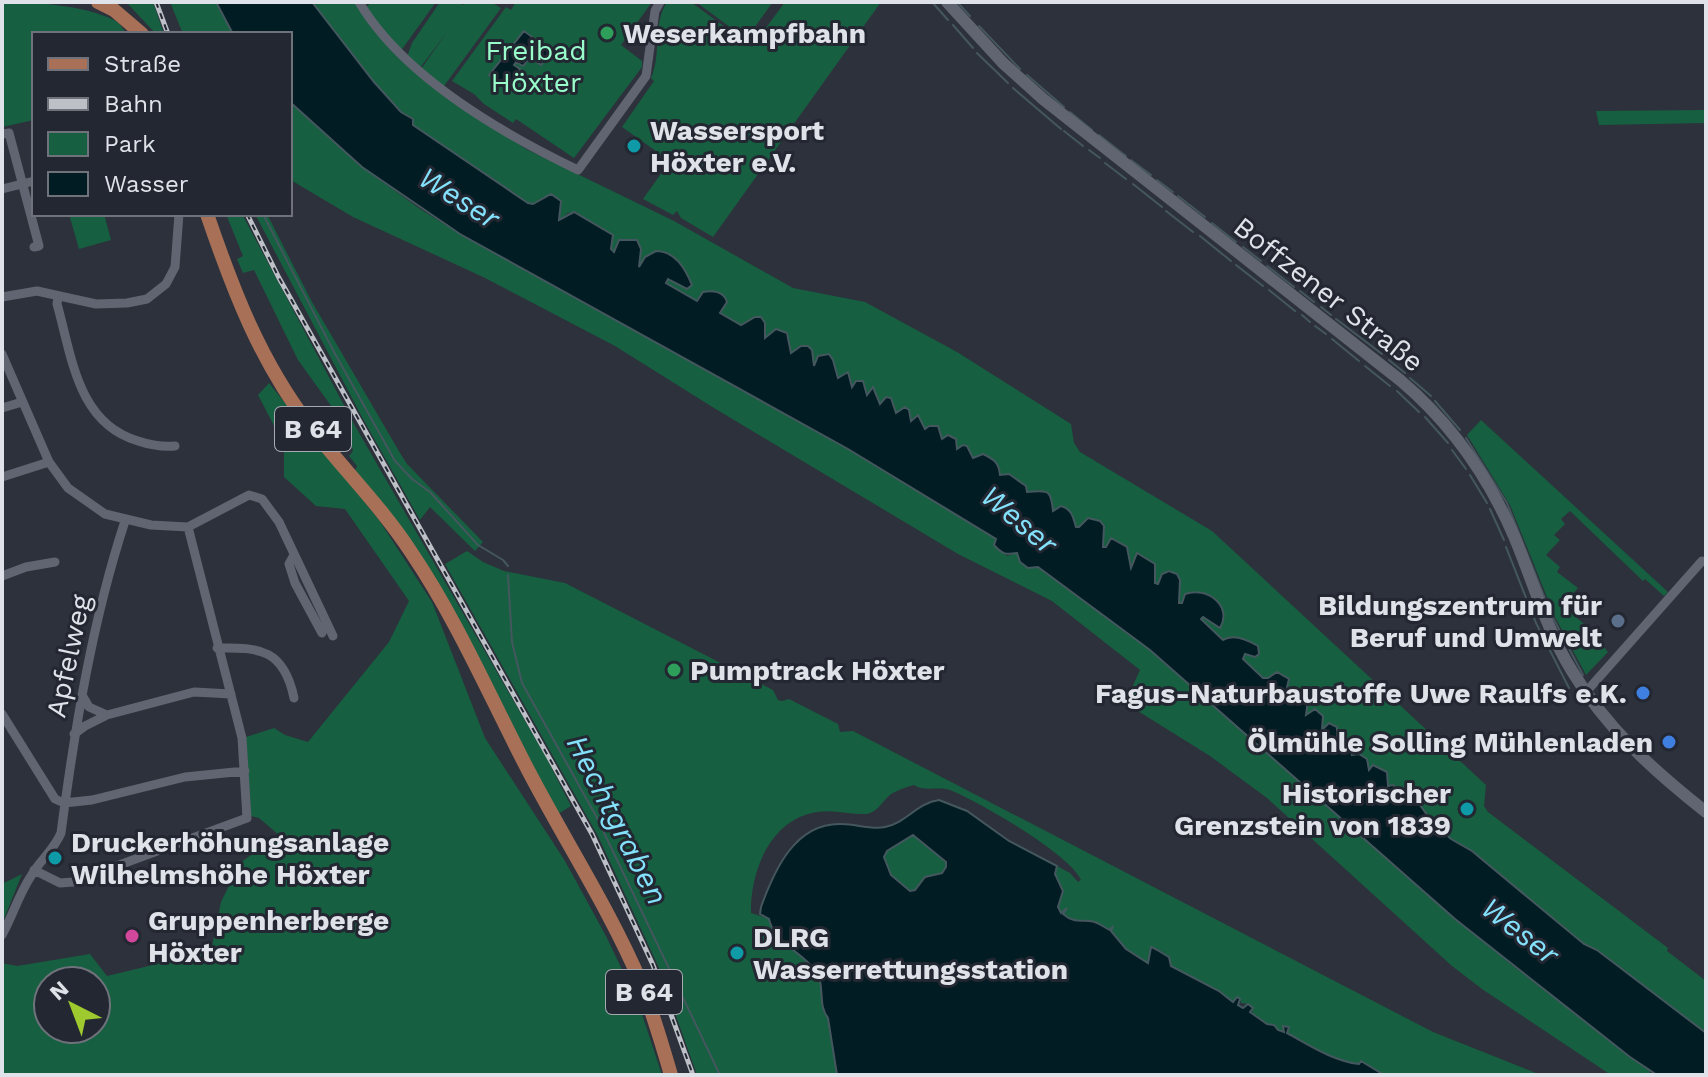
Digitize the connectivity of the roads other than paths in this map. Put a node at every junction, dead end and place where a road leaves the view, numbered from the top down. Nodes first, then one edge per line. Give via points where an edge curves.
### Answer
1 (98, 2) edge
2 (116, 2) edge
3 (359, 2) edge
4 (660, 2) edge
5 (947, 2) edge
6 (130, 22) junction
7 (140, 32) edge
8 (2, 134) edge
9 (32, 181) edge
10 (21, 184) junction
11 (2, 189) edge
12 (179, 216) edge
13 (208, 216) edge
14 (34, 247) dead end
15 (2, 297) edge
16 (58, 297) junction
17 (2, 354) edge
18 (22, 402) junction
19 (2, 408) edge
20 (175, 446) dead end
21 (49, 462) junction
22 (2, 477) edge
23 (125, 521) junction
24 (188, 527) junction
25 (294, 555) junction
26 (1702, 561) dead end
27 (55, 562) dead end
28 (2, 576) edge
29 (322, 633) dead end
30 (333, 636) dead end
31 (217, 648) junction
32 (231, 694) junction
33 (1588, 694) junction
34 (82, 695) junction
35 (294, 698) dead end
36 (2, 714) edge
37 (107, 715) junction
38 (74, 734) junction
39 (245, 771) junction
40 (64, 803) junction
41 (1706, 812) edge
42 (34, 870) junction
43 (2, 935) edge
44 (671, 1075) edge

1 - 6 main road
2 - 6 street
3 - 4 street via 392,47 422,73 527,146 578,170 646,76
5 - 33 street, Boffzener Straße via 1043,99 1402,381 1439,417 1497,501 1550,628
6 - 7 main road
8 - 10 street via 9,133
9 - 10 street
10 - 11 street
10 - 14 street via 39,246
12 - 16 street via 175,267 157,293 127,303
13 - 44 main road, B 64 via 232,287 267,361 308,424 397,531 455,627 629,958
15 - 16 street via 37,291
16 - 20 street via 69,349 91,408 120,435
17 - 18 street
18 - 19 street
18 - 21 street
21 - 22 street
21 - 23 street via 79,498
23 - 24 street
23 - 34 street, Apfelweg via 109,569
24 - 25 street via 256,496 279,522
24 - 31 street
25 - 29 street via 289,564 295,583
25 - 30 street
26 - 33 street
27 - 28 street
31 - 32 street
31 - 35 street via 272,655 285,671
32 - 37 street via 194,692
32 - 39 street
33 - 41 street, Boffzener Straße via 1636,754
34 - 37 street via 89,707
34 - 38 street, Apfelweg
36 - 40 street via 55,799
37 - 38 street
38 - 40 street, Apfelweg
39 - 40 street via 185,777
39 - 42 street via 247,818 239,824 73,882 60,883
40 - 42 street, Apfelweg via 56,845
42 - 43 street, Apfelweg

